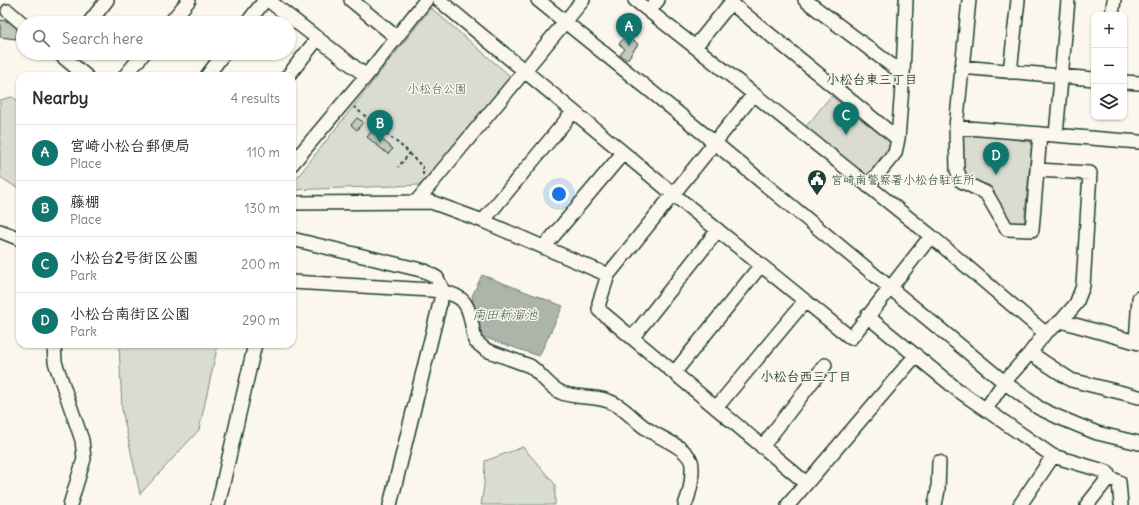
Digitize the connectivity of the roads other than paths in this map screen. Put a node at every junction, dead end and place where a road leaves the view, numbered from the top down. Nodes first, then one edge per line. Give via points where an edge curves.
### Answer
1 (107, 0) edge
2 (265, 0) edge
3 (268, 0) edge
4 (351, 0) edge
5 (426, 0) edge
6 (438, 0) edge
7 (538, 0) edge
8 (584, 0) edge
9 (635, 0) edge
10 (658, 0) edge
11 (805, 0) edge
12 (969, 0) edge
13 (1018, 0) edge
14 (1068, 0) edge
15 (1114, 0) edge
16 (185, 1) edge
17 (732, 2) edge
18 (904, 2) edge
19 (8, 11) dead end
20 (649, 11) junction
21 (1112, 12) edge
22 (94, 16) edge
23 (175, 16) edge
24 (252, 16) edge
25 (289, 16) edge
26 (16, 18) edge
27 (296, 21) edge
28 (565, 22) junction
29 (396, 37) junction
30 (318, 38) junction
31 (695, 47) junction
32 (68, 60) edge
33 (138, 60) edge
34 (219, 60) edge
35 (961, 67) junction
36 (81, 72) edge
37 (128, 72) edge
38 (210, 72) edge
39 (291, 72) edge
40 (524, 72) junction
41 (1010, 72) junction
42 (903, 74) junction
43 (366, 76) junction
44 (1061, 76) junction
45 (1091, 79) edge
46 (1127, 82) edge
47 (1139, 83) edge
48 (754, 94) junction
49 (572, 112) junction
50 (956, 127) junction
51 (1040, 134) junction
52 (1056, 135) junction
53 (898, 139) junction
54 (1139, 142) edge
55 (715, 143) junction
56 (623, 153) junction
57 (296, 159) edge
58 (1037, 170) junction
59 (868, 186) junction
60 (673, 194) junction
61 (416, 202) junction
62 (296, 203) edge
63 (483, 221) junction
64 (718, 230) junction
65 (0, 232) edge
66 (931, 236) junction
67 (16, 238) edge
68 (296, 240) edge
69 (544, 247) junction
70 (761, 265) junction
71 (608, 275) junction
72 (296, 282) edge
73 (890, 288) junction
74 (443, 291) junction
75 (1139, 298) edge
76 (805, 301) junction
77 (867, 316) junction
78 (1061, 321) junction
79 (1045, 333) junction
80 (632, 338) junction
81 (1138, 342) edge
82 (54, 348) edge
83 (254, 348) edge
84 (1030, 353) junction
85 (916, 356) junction
86 (825, 365) dead end
87 (674, 373) junction
88 (1004, 382) junction
89 (1139, 397) edge
90 (716, 408) junction
91 (986, 409) junction
92 (1139, 443) edge
93 (762, 447) junction
94 (1053, 456) junction
95 (939, 462) dead end
96 (1109, 477) junction
97 (806, 483) junction
98 (70, 505) edge
99 (218, 505) edge
100 (390, 505) edge
101 (685, 505) edge
102 (788, 505) edge
103 (935, 505) edge
104 (1020, 505) edge
105 (1087, 505) edge
106 (1121, 505) edge

1 - 22 street
2 - 24 street
3 - 25 street
4 - 29 street
5 - 29 street
6 - 40 street
7 - 28 street
8 - 28 street
9 - 20 street
10 - 20 street
11 - 42 street
12 - 35 street
13 - 41 street
14 - 44 street
15 - 21 street
16 - 23 street
17 - 31 street
17 - 53 street
18 - 42 street
19 - 26 street
20 - 31 street
27 - 30 street
28 - 40 street
28 - 55 street
29 - 43 street
30 - 39 street
30 - 43 street
31 - 48 street
32 - 36 street
33 - 37 street
34 - 38 street
35 - 41 street
35 - 50 street
40 - 49 street
40 - 61 street
41 - 44 street
42 - 53 street
43 - 57 street
44 - 45 street
44 - 52 street
46 - 47 street
48 - 55 street
48 - 59 street
49 - 56 street
49 - 63 street
50 - 51 street
50 - 58 street via 957,170 961,181 986,193 1008,229 1032,230
51 - 52 street
51 - 58 street
52 - 54 street
53 - 59 street via 895,153
55 - 60 street
55 - 73 street
56 - 60 street
56 - 69 street
58 - 78 street via 1090,173 1083,286 1076,304
59 - 66 street
60 - 64 street
60 - 71 street
61 - 62 street
61 - 63 street via 431,202
63 - 69 street
64 - 70 street
64 - 80 street
65 - 67 street
66 - 73 street
66 - 79 street
68 - 74 street via 424,271 437,278
69 - 71 street
70 - 76 street
70 - 87 street
71 - 80 street via 599,310
72 - 74 street
73 - 77 street
73 - 88 street
74 - 100 street
74 - 101 street via 460,297 468,306 475,341 486,350 530,366 558,392 606,400 619,406 647,429 680,448 691,461 692,481
75 - 81 street
76 - 77 street via 851,338
76 - 90 street
77 - 85 street
78 - 79 street
78 - 81 street
79 - 84 street
80 - 87 street
82 - 98 street via 56,362 82,440 84,459
83 - 99 street
84 - 88 street
84 - 89 street via 1071,380
85 - 91 street
85 - 97 street
86 - 93 street
87 - 90 street
88 - 91 street
88 - 92 street via 1039,408 1058,417 1097,433
90 - 93 street
91 - 94 street
93 - 97 street
94 - 96 street via 1108,472
94 - 104 street
95 - 103 street
96 - 105 street
96 - 106 street via 1119,482
97 - 102 street

